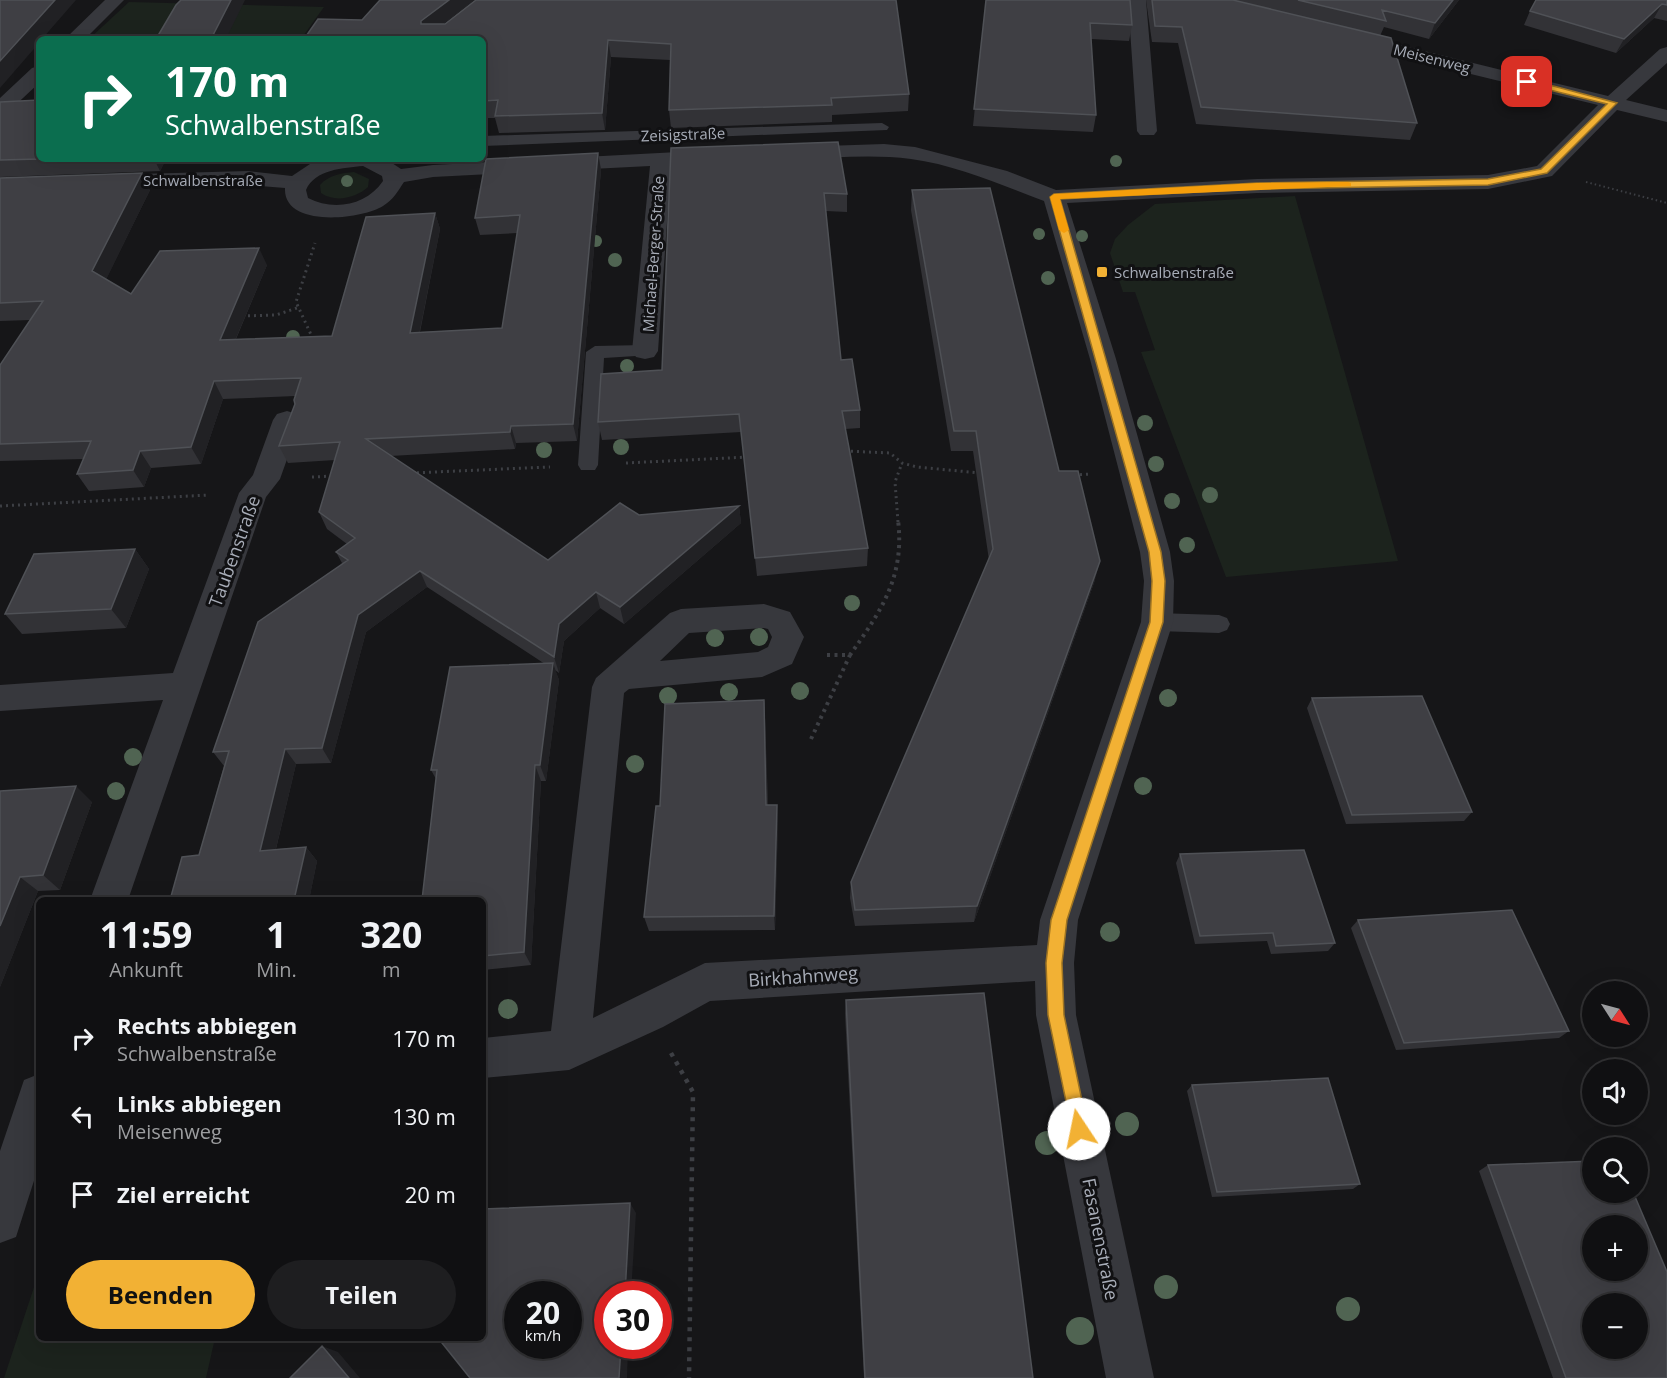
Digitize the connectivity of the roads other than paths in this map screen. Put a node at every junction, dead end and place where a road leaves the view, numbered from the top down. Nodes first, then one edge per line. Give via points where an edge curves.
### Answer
1 (115, 0) edge
2 (1137, 0) edge
3 (1330, 34) edge
4 (77, 36) edge
5 (1667, 53) edge
6 (36, 75) edge
7 (1613, 103) junction
8 (0, 109) edge
9 (1667, 116) edge
10 (882, 127) dead end
11 (1147, 131) dead end
12 (486, 141) edge
13 (745, 144) junction
14 (772, 154) edge
15 (661, 158) junction
16 (344, 162) edge
17 (376, 162) edge
18 (393, 177) junction
19 (82, 182) edge
20 (297, 183) junction
21 (1054, 197) junction
22 (645, 351) joint
23 (287, 420) edge
24 (588, 465) road end
25 (1157, 622) junction
26 (1219, 624) dead end
27 (621, 677) junction
28 (186, 684) junction
29 (0, 698) edge
30 (110, 897) edge
31 (1054, 963) junction
32 (569, 1050) junction
33 (486, 1058) edge
34 (36, 1107) edge
35 (0, 1221) edge
36 (1130, 1378) edge

1 - 4 street
2 - 11 street
3 - 7 street, Meisenweg
5 - 7 street
6 - 8 street
7 - 9 street, Meisenweg
7 - 21 street via 1544,171 1488,182 1257,186
10 - 13 lane, Zeisigstraße
12 - 13 lane, Zeisigstraße
13 - 15 street
14 - 21 street via 884,150 915,153 999,176
15 - 18 street via 433,171
15 - 22 street, Michael-Berger-Straße
16 - 20 street via 317,169
17 - 18 street
18 - 20 street via 390,189 369,204 326,211 297,201
19 - 20 street, Schwalbenstraße via 248,178
21 - 25 street, Fasanenstraße via 1155,552 1159,581
22 - 24 lane via 595,352
23 - 28 street, Taubenstraße
25 - 26 lane
25 - 31 street, Fasanenstraße via 1059,920
27 - 27 street via 762,664 781,655 788,638 779,620 764,616 681,621
27 - 32 street via 608,687
28 - 29 street
28 - 30 street, Taubenstraße
31 - 32 street, Birkhahnweg via 705,982
31 - 36 street, Fasanenstraße via 1056,1015
32 - 33 street, Birkhahnweg
34 - 35 street

